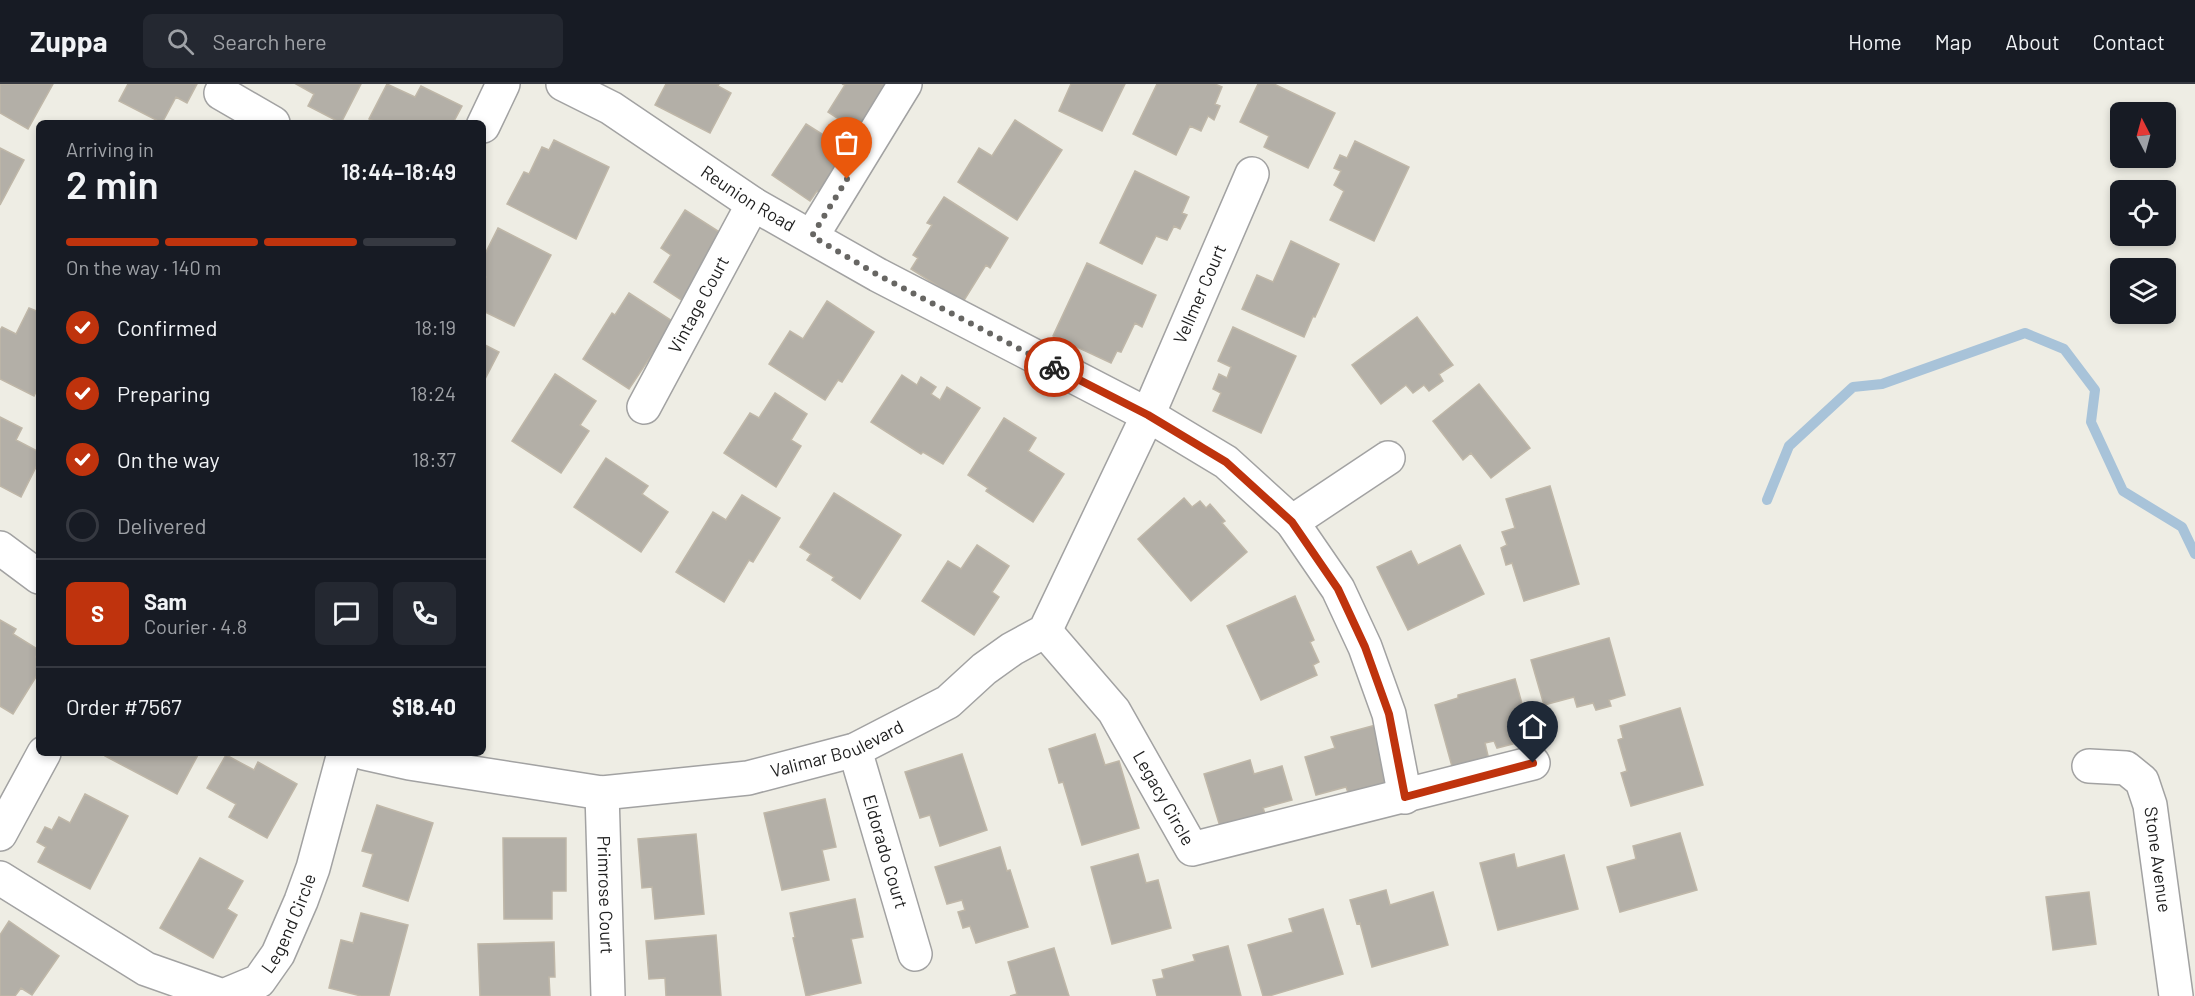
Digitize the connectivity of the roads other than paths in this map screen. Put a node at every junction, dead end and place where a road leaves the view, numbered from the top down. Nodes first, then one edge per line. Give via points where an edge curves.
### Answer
1 (503, 84) edge
2 (563, 84) edge
3 (905, 84) edge
4 (220, 93) dead end
5 (616, 96) edge
6 (268, 120) edge
7 (486, 120) edge
8 (1252, 174) dead end
9 (753, 204) junction
10 (812, 236) junction
11 (644, 407) dead end
12 (1148, 415) junction
13 (1388, 458) dead end
14 (1292, 522) junction
15 (0, 548) edge
16 (36, 574) edge
17 (1045, 631) junction
18 (855, 750) junction
19 (42, 756) edge
20 (343, 756) edge
21 (378, 756) edge
22 (1533, 763) dead end
23 (2089, 766) dead end
24 (602, 793) junction
25 (1405, 797) junction
26 (0, 834) edge
27 (0, 878) edge
28 (915, 954) dead end
29 (608, 996) edge
30 (2176, 996) edge

1 - 7 street
2 - 5 street, Reunion Road
3 - 10 street
4 - 6 street
5 - 9 street, Reunion Road
8 - 12 street, Vellmer Court
9 - 10 street, Reunion Road
9 - 11 street, Vintage Court
10 - 12 street, Reunion Road via 878,275
12 - 14 street, Reunion Road via 1226,462
12 - 17 street
13 - 14 street
14 - 25 street, Reunion Road via 1338,589 1365,647 1389,714
15 - 16 street
17 - 18 street, Valimar Boulevard via 984,669 948,702
17 - 25 street, Legacy Circle via 1114,711 1192,849
18 - 24 street, Valimar Boulevard via 748,778
18 - 28 street, Eldorado Court
19 - 26 street
20 - 27 street, Legend Circle via 313,868 278,954 259,981 223,996 146,969
21 - 24 street, Valimar Boulevard
22 - 25 street
23 - 30 street, Stone Avenue via 2126,768 2142,781 2150,805
24 - 29 street, Primrose Court

